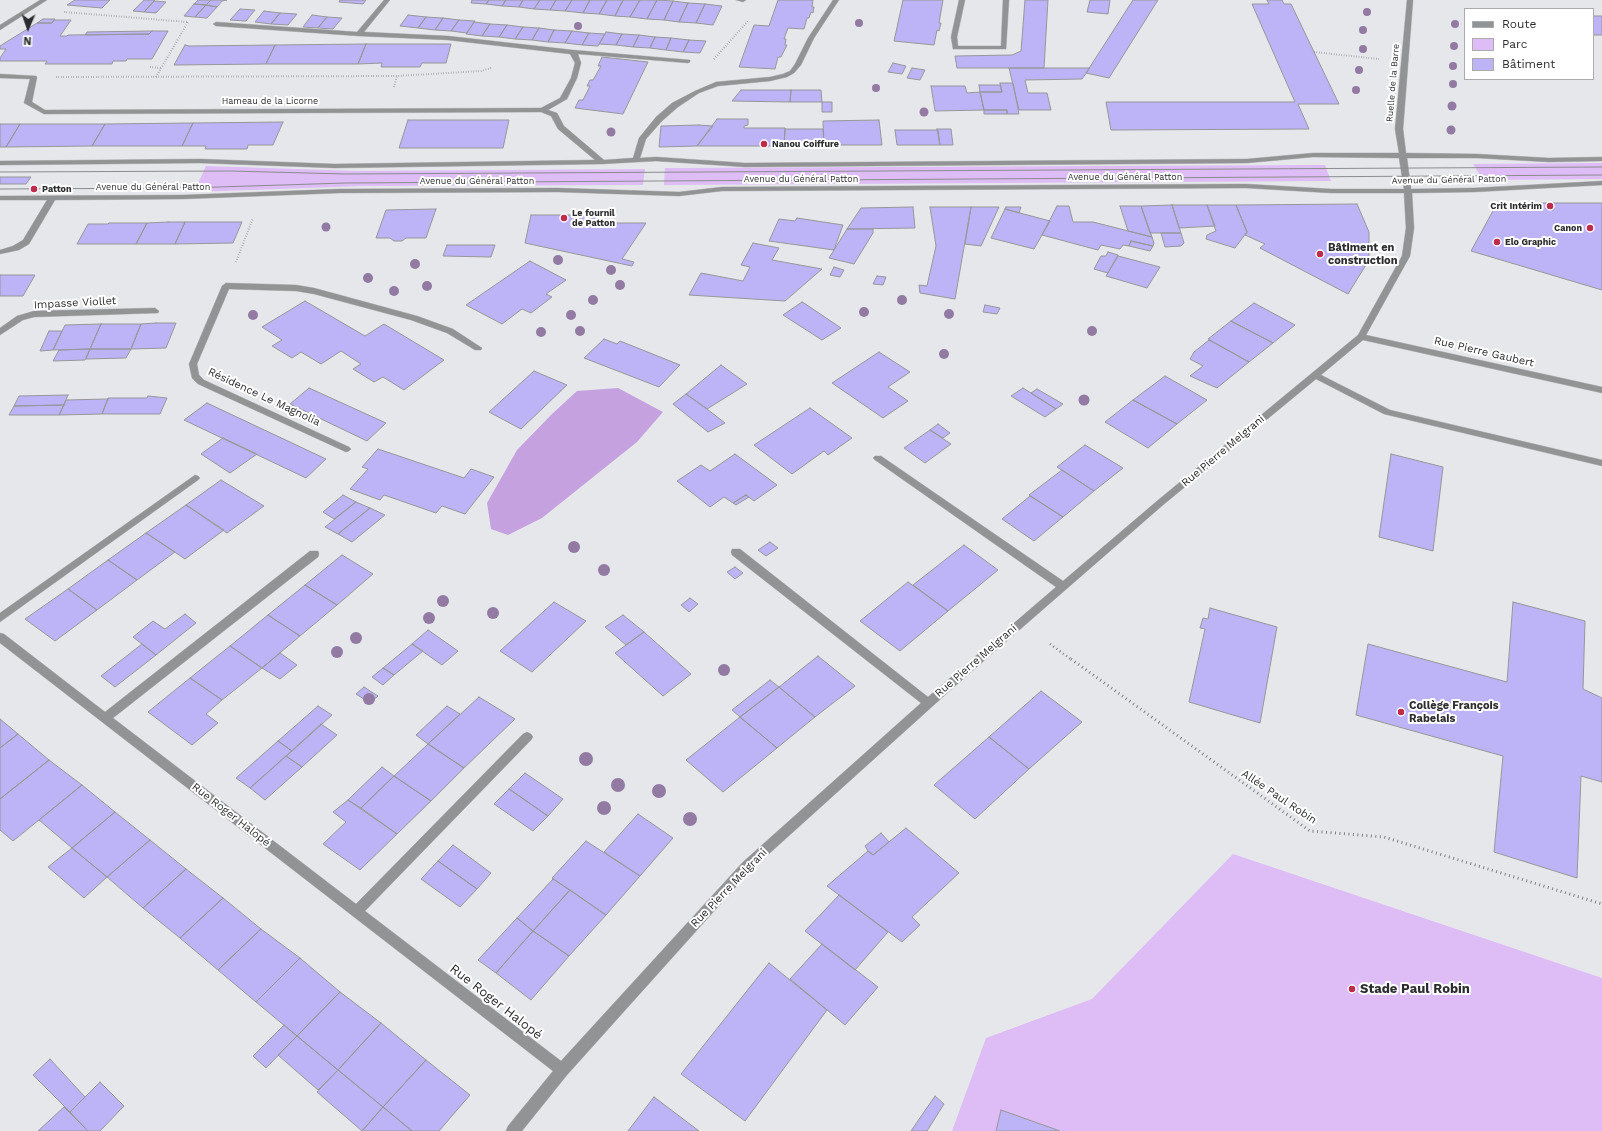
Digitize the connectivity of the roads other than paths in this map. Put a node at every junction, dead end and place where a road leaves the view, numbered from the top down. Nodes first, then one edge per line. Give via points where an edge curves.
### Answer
1 (44, 0) edge
2 (387, 0) edge
3 (739, 0) edge
4 (742, 0) edge
5 (836, 0) edge
6 (962, 0) edge
7 (1006, 0) edge
8 (1410, 0) edge
9 (216, 24) dead end
10 (0, 28) edge
11 (359, 34) junction
12 (573, 52) junction
13 (688, 61) dead end
14 (0, 76) edge
15 (542, 110) junction
16 (1402, 156) junction
17 (1602, 159) edge
18 (636, 160) junction
19 (602, 162) junction
20 (0, 163) edge
21 (1602, 184) edge
22 (1408, 191) junction
23 (0, 198) edge
24 (52, 198) junction
25 (0, 252) edge
26 (155, 311) dead end
27 (0, 332) edge
28 (1362, 337) junction
29 (478, 348) dead end
30 (1315, 375) junction
31 (1602, 390) edge
32 (346, 449) dead end
33 (878, 458) dead end
34 (1602, 463) edge
35 (195, 478) dead end
36 (736, 552) dead end
37 (314, 554) dead end
38 (1064, 587) junction
39 (0, 618) edge
40 (0, 637) edge
41 (928, 703) junction
42 (105, 718) junction
43 (527, 737) dead end
44 (357, 912) junction
45 (562, 1070) junction
46 (513, 1131) edge

1 - 10 street
2 - 11 street
3 - 4 street
5 - 18 street via 792,72 770,79 728,82 702,90 675,105 643,138
6 - 7 street via 954,37 955,48 1004,48
8 - 16 street, Ruelle de la Barre via 1399,129
9 - 11 street
11 - 12 street via 448,38
12 - 13 street
12 - 15 street, Hameau de la Licorne via 578,64 563,99
14 - 15 street, Hameau de la Licorne via 34,77 28,103 44,112
15 - 19 street via 554,115 561,127
16 - 17 street, Avenue du Général Patton
16 - 18 street, Avenue du Général Patton via 1313,155 1246,161 753,165
16 - 22 street, Ruelle de la Barre
18 - 19 street, Avenue du Général Patton
19 - 20 street, Avenue du Général Patton via 342,166 200,161
21 - 22 street, Avenue du Général Patton
22 - 24 street, Avenue du Général Patton via 1331,191 1246,186 722,189 652,194 550,190 339,191 183,198
22 - 28 street, Rue Pierre Melgrani via 1410,228 1406,256
23 - 24 street, Avenue du Général Patton
24 - 25 street via 26,242 16,248
26 - 27 street, Impasse Viollet via 34,314 20,318
28 - 30 street, Rue Pierre Melgrani
28 - 31 street, Rue Pierre Gaubert
29 - 32 street, Résidence Le Magnolia via 450,331 414,318 314,291 226,286 193,364 195,376 201,382
30 - 34 street via 1387,412
30 - 38 street, Rue Pierre Melgrani via 1160,503
33 - 38 street
35 - 39 street
36 - 41 street
37 - 42 street
38 - 41 street, Rue Pierre Melgrani
40 - 42 street, Rue Roger Halopé
41 - 45 street, Rue Pierre Melgrani via 747,866
42 - 44 street, Rue Roger Halopé
43 - 44 street
44 - 45 street, Rue Roger Halopé
45 - 46 street, Rue Pierre Melgrani

